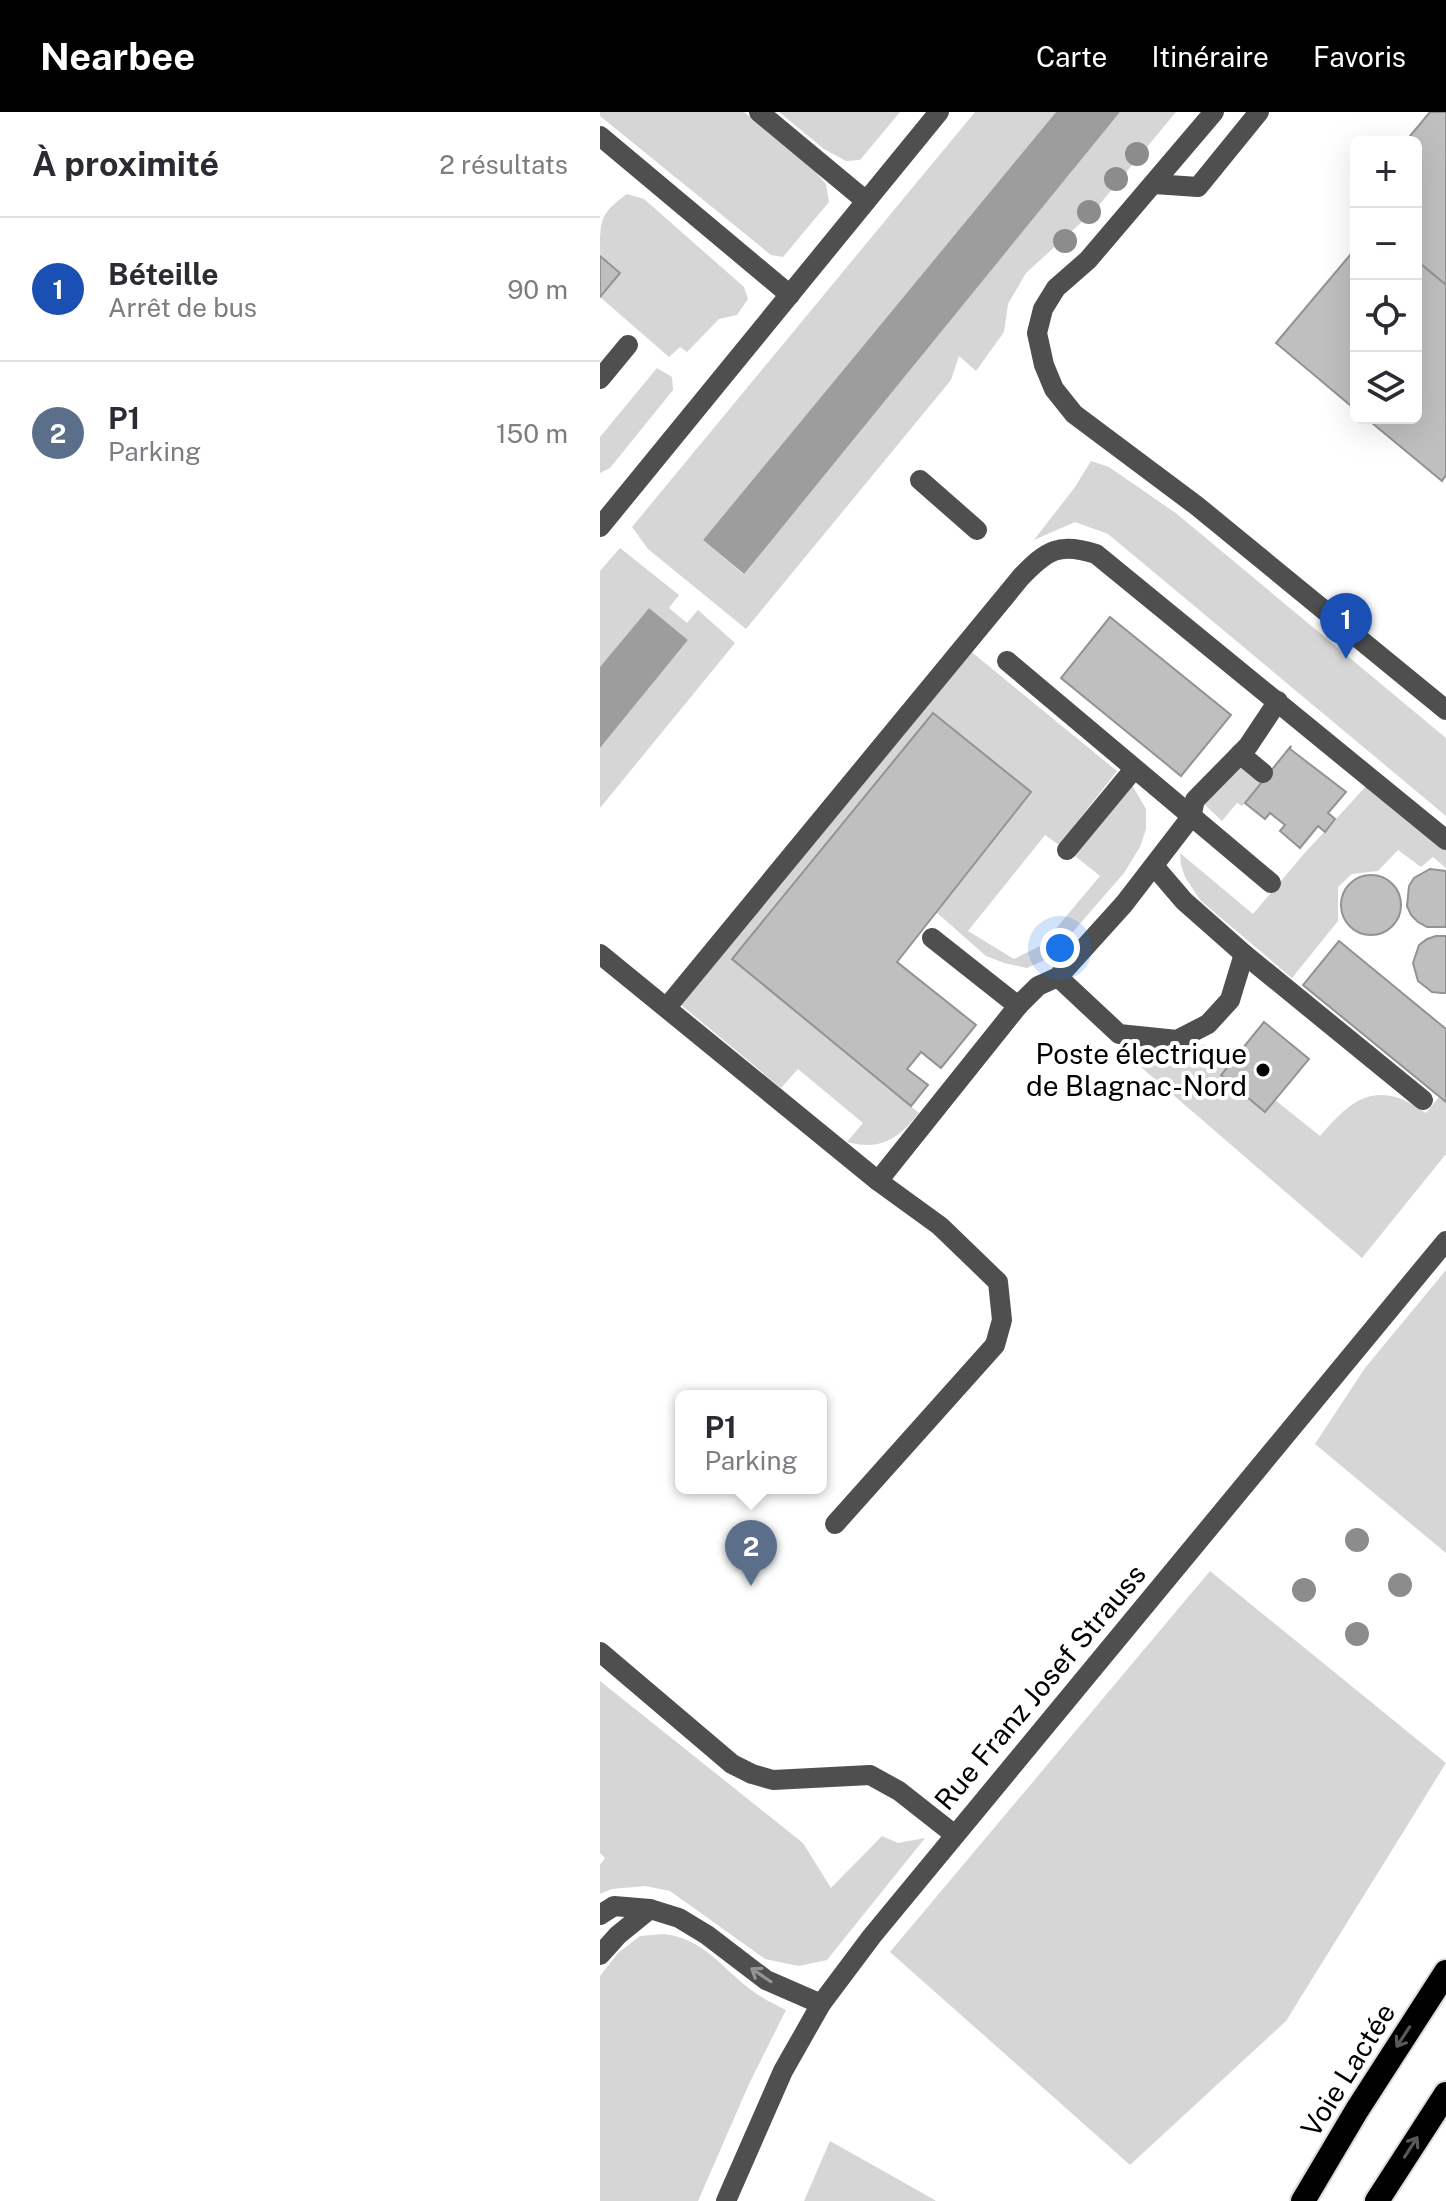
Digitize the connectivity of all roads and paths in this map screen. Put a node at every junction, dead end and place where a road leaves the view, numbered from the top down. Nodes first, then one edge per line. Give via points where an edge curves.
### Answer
1 (759, 112) edge
2 (939, 112) edge
3 (1214, 112) edge
4 (1259, 112) edge
5 (600, 136) edge
6 (1154, 184) junction
7 (866, 201) junction
8 (790, 295) junction
9 (628, 345) dead end
10 (600, 379) edge
11 (920, 480) dead end
12 (601, 523) edge
13 (977, 530) dead end
14 (1007, 661) dead end
15 (1278, 701) junction
16 (1446, 710) edge
17 (1240, 754) junction
18 (1134, 769) junction
19 (1263, 773) dead end
20 (1191, 817) junction
21 (1446, 840) edge
22 (1067, 850) dead end
23 (1154, 866) junction
24 (1271, 883) dead end
25 (932, 938) dead end
26 (600, 954) edge
27 (1244, 954) junction
28 (1058, 977) junction
29 (1018, 1006) junction
30 (667, 1007) junction
31 (1423, 1100) dead end
32 (878, 1181) junction
33 (1446, 1241) edge
34 (835, 1524) dead end
35 (600, 1652) edge
36 (955, 1835) junction
37 (650, 1909) junction
38 (600, 1915) edge
39 (600, 1955) edge
40 (1446, 1972) edge
41 (821, 2004) junction
42 (1446, 2094) edge
43 (726, 2201) edge
44 (1303, 2201) edge
45 (1377, 2201) edge

1 - 7 street
2 - 7 street
3 - 6 street
4 - 6 street via 1198,187
5 - 8 street
6 - 16 street via 1088,260 1056,288 1043,309 1037,333 1054,389 1074,414 1197,506
7 - 8 street
8 - 12 street
9 - 10 street
11 - 13 street
14 - 18 street
15 - 17 street
15 - 21 street
15 - 30 street via 1096,554 1075,548 1040,556
17 - 19 street
17 - 20 street via 1195,800
18 - 20 street
18 - 22 street
20 - 23 street
20 - 24 street
23 - 27 street via 1184,901
23 - 28 street
25 - 29 street
26 - 30 street
27 - 28 street via 1230,1000 1208,1024 1177,1040 1119,1034
27 - 31 street
28 - 29 street via 1038,986
29 - 32 street
30 - 32 street
32 - 34 street via 940,1226 998,1282 1002,1320 995,1345
33 - 36 street, Rue Franz Josef Strauss
35 - 36 street via 732,1764 773,1780 870,1775
36 - 41 street, Rue Franz Josef Strauss
37 - 38 street via 614,1906
37 - 39 street
41 -> 37 street via 766,1980 679,1918
40 -> 44 highway, Voie Lactée
41 - 43 street, Rue Franz Josef Strauss via 783,2071
45 -> 42 highway

